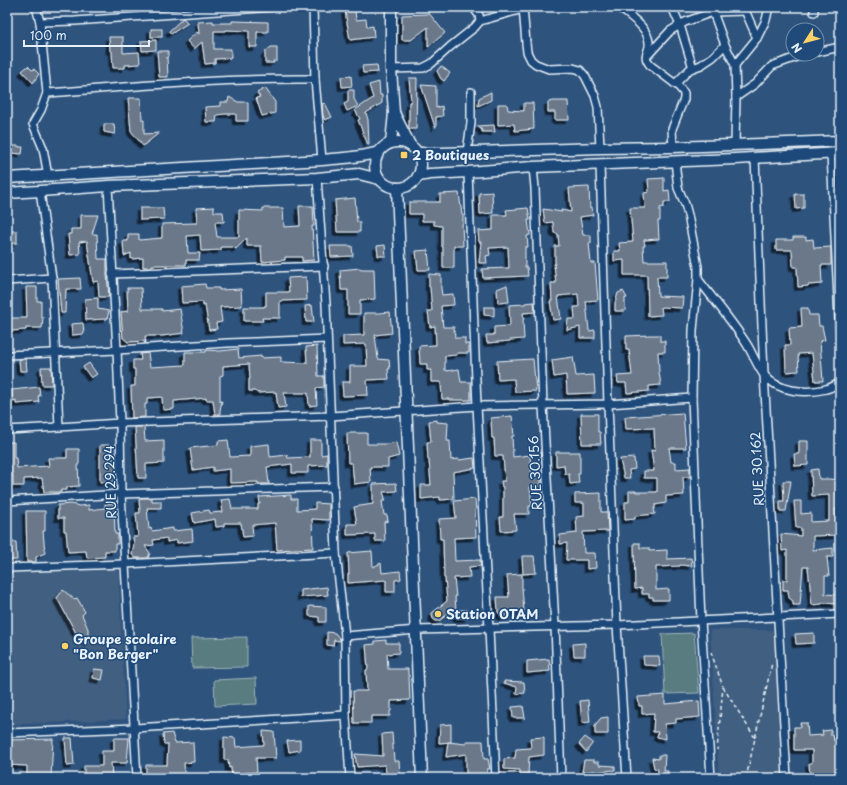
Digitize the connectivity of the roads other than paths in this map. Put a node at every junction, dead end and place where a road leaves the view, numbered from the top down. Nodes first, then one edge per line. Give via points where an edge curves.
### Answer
1 (36, 7) edge
2 (275, 7) edge
3 (313, 7) edge
4 (391, 7) edge
5 (473, 7) edge
6 (619, 7) edge
7 (672, 7) edge
8 (769, 7) edge
9 (523, 8) edge
10 (744, 9) edge
11 (713, 12) junction
12 (480, 21) junction
13 (40, 22) junction
14 (680, 25) junction
15 (757, 38) junction
16 (726, 45) junction
17 (840, 47) edge
18 (825, 50) edge
19 (646, 58) junction
20 (785, 61) edge
21 (735, 65) junction
22 (693, 68) junction
23 (391, 69) junction
24 (315, 79) junction
25 (675, 84) junction
26 (471, 92) dead end
27 (47, 93) junction
28 (736, 97) junction
29 (394, 113) junction
30 (840, 141) edge
31 (391, 143) junction
32 (410, 145) junction
33 (735, 145) junction
34 (673, 147) junction
35 (600, 148) junction
36 (379, 152) junction
37 (467, 152) junction
38 (418, 153) junction
39 (836, 153) edge
40 (755, 158) junction
41 (322, 160) junction
42 (675, 161) junction
43 (600, 164) junction
44 (533, 167) junction
45 (468, 172) junction
46 (48, 176) junction
47 (418, 176) junction
48 (7, 178) edge
49 (317, 178) junction
50 (379, 179) junction
51 (108, 186) junction
52 (397, 188) junction
53 (40, 192) junction
54 (7, 193) edge
55 (324, 266) junction
56 (112, 274) junction
57 (52, 278) junction
58 (698, 279) junction
59 (7, 281) edge
60 (327, 339) junction
61 (840, 341) edge
62 (117, 350) junction
63 (56, 352) junction
64 (7, 355) edge
65 (764, 374) junction
66 (840, 383) edge
67 (692, 398) junction
68 (608, 404) junction
69 (543, 405) junction
70 (477, 406) junction
71 (407, 410) junction
72 (330, 416) junction
73 (120, 423) junction
74 (59, 427) junction
75 (7, 430) edge
76 (334, 487) junction
77 (121, 494) junction
78 (7, 501) edge
79 (336, 553) junction
80 (125, 564) junction
81 (7, 568) edge
82 (840, 614) edge
83 (778, 617) junction
84 (701, 621) junction
85 (617, 625) junction
86 (555, 626) junction
87 (490, 629) junction
88 (417, 630) junction
89 (346, 636) junction
90 (346, 715) junction
91 (134, 728) junction
92 (7, 733) edge
93 (137, 778) edge
94 (350, 778) edge
95 (422, 778) edge
96 (496, 778) edge
97 (561, 778) edge
98 (627, 778) edge
99 (711, 778) edge
100 (787, 778) edge

1 - 13 street
2 - 13 street
3 - 24 street
4 - 23 main road
5 - 12 street
6 - 19 street via 648,36 650,44
7 - 14 street
8 - 15 street
9 - 12 street
9 - 35 street via 527,52 531,60 549,69 574,68 586,76 598,107
10 - 11 street
10 - 15 street
11 - 14 street
11 - 16 street
12 - 23 street via 427,66
13 - 27 street
14 - 19 street via 670,31
14 - 22 street
15 - 21 street
16 - 21 street
16 - 22 street via 713,57
17 - 18 street
19 - 25 street via 650,65
20 - 28 street via 772,66 755,84
21 - 28 street
22 - 25 street
23 - 29 main road
24 - 27 street via 162,84
24 - 41 street
25 - 34 street via 683,90 684,95 672,129
26 - 37 street via 471,123
27 - 46 street via 33,124 43,148
28 - 33 street
29 - 31 main road
29 - 32 main road
30 - 33 main road
31 - 32 main road
31 - 36 main road
32 - 38 main road
33 - 34 main road
34 - 35 main road
35 - 37 main road
36 - 41 main road via 366,156
36 - 50 main road via 375,165
37 - 38 main road
38 - 47 main road via 421,162
39 - 40 main road
39 - 61 street
40 - 42 main road
40 - 65 street, RUE 30.162
41 - 46 main road
42 - 43 main road
42 - 58 street via 678,188 688,215
43 - 44 main road
43 - 68 street
44 - 45 main road
44 - 69 street, RUE 30.156
45 - 47 main road
45 - 70 street
46 - 48 main road
47 - 52 main road via 408,186
49 - 50 main road via 359,174
49 - 51 main road
49 - 55 street
50 - 52 main road via 384,184
51 - 53 main road
51 - 56 street, RUE 29.294
52 - 71 main road
53 - 54 main road
53 - 57 street
55 - 56 street
55 - 60 street
56 - 62 street, RUE 29.294
57 - 59 street
57 - 63 street
58 - 65 street via 746,343
58 - 67 street via 693,330
60 - 62 street
60 - 72 street
62 - 63 street
62 - 73 street, RUE 29.294
63 - 64 street
63 - 74 street
65 - 66 street via 773,384 797,391 818,391
65 - 83 street, RUE 30.162
67 - 68 street
67 - 84 street
68 - 69 street
68 - 85 street
69 - 70 street
69 - 86 street, RUE 30.156
70 - 71 street
70 - 87 street
71 - 72 street
71 - 88 main road
72 - 73 street
72 - 76 street
73 - 74 street
73 - 77 street, RUE 29.294
74 - 75 street
76 - 77 street
76 - 79 street
77 - 78 street
77 - 80 street, RUE 29.294
79 - 80 street
79 - 89 street
80 - 81 street
80 - 91 street, RUE 29.294
82 - 83 street
83 - 84 street
83 - 100 street, RUE 30.162
84 - 85 street
84 - 99 street
85 - 86 street
85 - 98 street
86 - 87 street
86 - 97 street, RUE 30.156
87 - 88 street
87 - 96 street
88 - 89 street
88 - 95 main road
89 - 90 street
90 - 91 street
90 - 94 street
91 - 92 street
91 - 93 street, RUE 29.294

